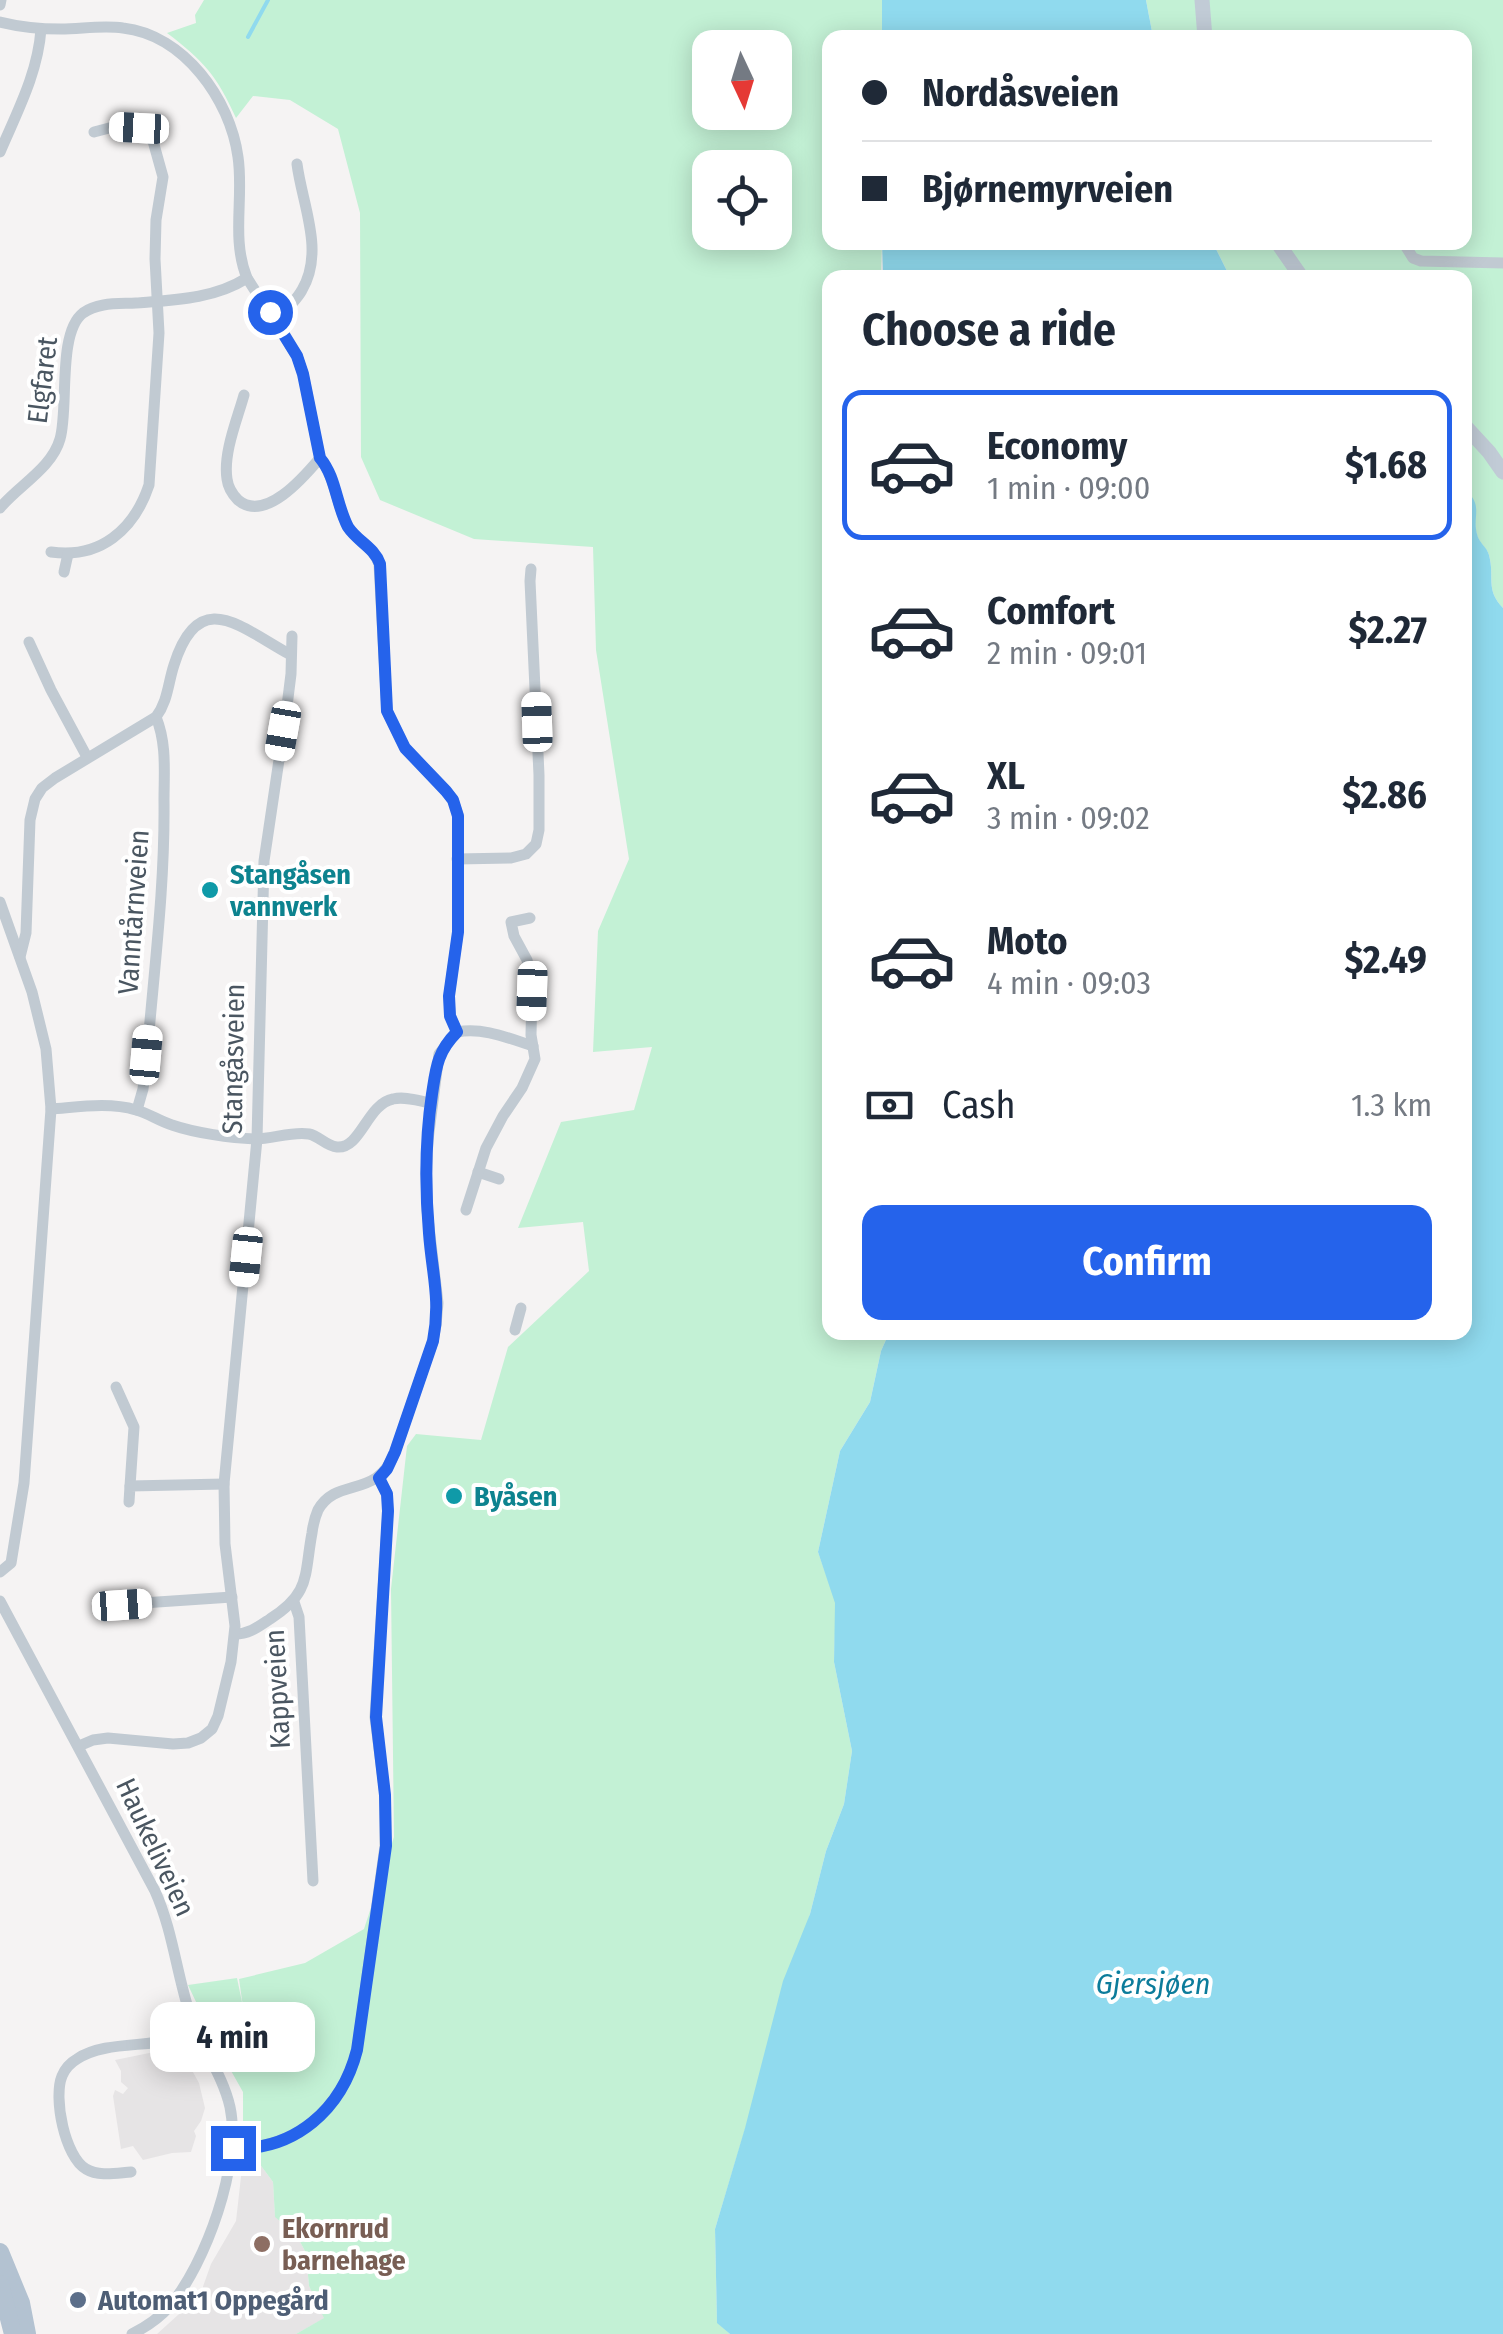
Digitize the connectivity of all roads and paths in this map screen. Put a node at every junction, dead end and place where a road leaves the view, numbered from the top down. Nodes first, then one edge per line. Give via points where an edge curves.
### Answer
1 (1202, 0) edge
2 (0, 22) edge
3 (40, 29) junction
4 (1204, 30) edge
5 (109, 113) dead end
6 (113, 127) junction
7 (94, 132) dead end
8 (0, 152) edge
9 (297, 164) dead end
10 (1408, 250) edge
11 (1503, 264) edge
12 (247, 278) junction
13 (158, 301) junction
14 (275, 320) junction
15 (244, 395) dead end
16 (1472, 434) edge
17 (320, 458) junction
18 (1503, 472) edge
19 (0, 508) edge
20 (51, 552) dead end
21 (68, 554) junction
22 (532, 568) dead end
23 (64, 572) dead end
24 (292, 636) dead end
25 (29, 642) dead end
26 (291, 655) junction
27 (156, 717) junction
28 (88, 757) junction
29 (457, 859) junction
30 (0, 902) edge
31 (530, 918) dead end
32 (20, 956) junction
33 (457, 1032) junction
34 (533, 1046) junction
35 (431, 1103) junction
36 (52, 1109) junction
37 (137, 1110) junction
38 (257, 1139) junction
39 (478, 1172) junction
40 (499, 1179) dead end
41 (466, 1210) dead end
42 (520, 1308) dead end
43 (515, 1330) dead end
44 (116, 1387) dead end
45 (379, 1478) junction
46 (224, 1484) junction
47 (130, 1486) junction
48 (129, 1502) dead end
49 (0, 1572) edge
50 (232, 1597) junction
51 (0, 1601) edge
52 (294, 1602) junction
53 (113, 1605) dead end
54 (5, 1623) edge
55 (235, 1634) junction
56 (79, 1746) junction
57 (313, 1880) dead end
58 (198, 2032) junction
59 (233, 2148) junction
60 (131, 2172) dead end
61 (0, 2252) edge
62 (0, 2284) edge
63 (13, 2334) edge
64 (27, 2334) edge
65 (132, 2334) edge

1 - 4 main road
2 - 3 street
3 - 8 street via 31,78
3 - 12 street via 119,27 150,34 201,76 224,108 235,141
5 - 6 street
6 - 7 street
6 - 13 street via 139,128 153,142 163,177 156,220
9 - 14 street via 311,264 302,292
10 - 11 street via 1421,261
12 - 13 street, Elgfaret via 200,297
12 - 14 street
13 - 19 street, Elgfaret via 101,305 75,322 60,441
13 - 21 street via 150,485 106,545
14 - 17 street via 303,374
15 - 17 street via 226,478 239,501 275,502
16 - 18 main road
17 - 29 street via 350,528 380,564 387,711 405,748 453,800
20 - 21 street
21 - 23 street
22 - 29 street via 536,844 512,858
24 - 26 street, Stangåsveien
25 - 28 street
26 - 27 street via 244,628 214,618 198,622 184,639
26 - 38 street, Stangåsveien via 264,862
27 - 28 street
27 - 37 street, Vanntårnveien via 164,750 165,851
28 - 32 street via 35,800
29 - 33 street via 458,932 449,996
30 - 32 street
31 - 34 street via 511,922 530,974
32 - 36 street via 46,1048
33 - 34 street via 480,1029
33 - 35 street via 439,1054
34 - 39 street via 533,1065
35 - 38 street via 382,1103 340,1147 311,1134
35 - 45 street via 426,1174 436,1325 395,1452
36 - 37 street
36 - 49 street via 24,1484 11,1563
37 - 38 street via 188,1130
38 - 46 street, Stangåsveien
39 - 40 street
39 - 41 street
42 - 43 street
44 - 47 street via 134,1427
45 - 52 street, Kappveien via 322,1504
45 - 59 street via 388,1511 376,1728 386,1831 357,2050 340,2092 307,2128 270,2144
46 - 47 street
46 - 50 street, Stangåsveien
47 - 48 street
50 - 53 street
50 - 55 street, Stangåsveien
51 - 54 street, Haukeliveien
52 - 55 street via 250,1632
52 - 57 street, Kappveien
54 - 56 street, Haukeliveien
55 - 56 street, Stangåsveien via 221,1708 201,1738 173,1744 108,1738
56 - 58 street, Haukeliveien via 160,1903
58 - 59 street, Haukeliveien via 228,2102
58 - 60 street via 88,2053 64,2072 60,2101 75,2160 96,2173
59 - 65 street, Haukeliveien via 226,2190 186,2282 162,2314
61 - 64 main road
62 - 63 main road

